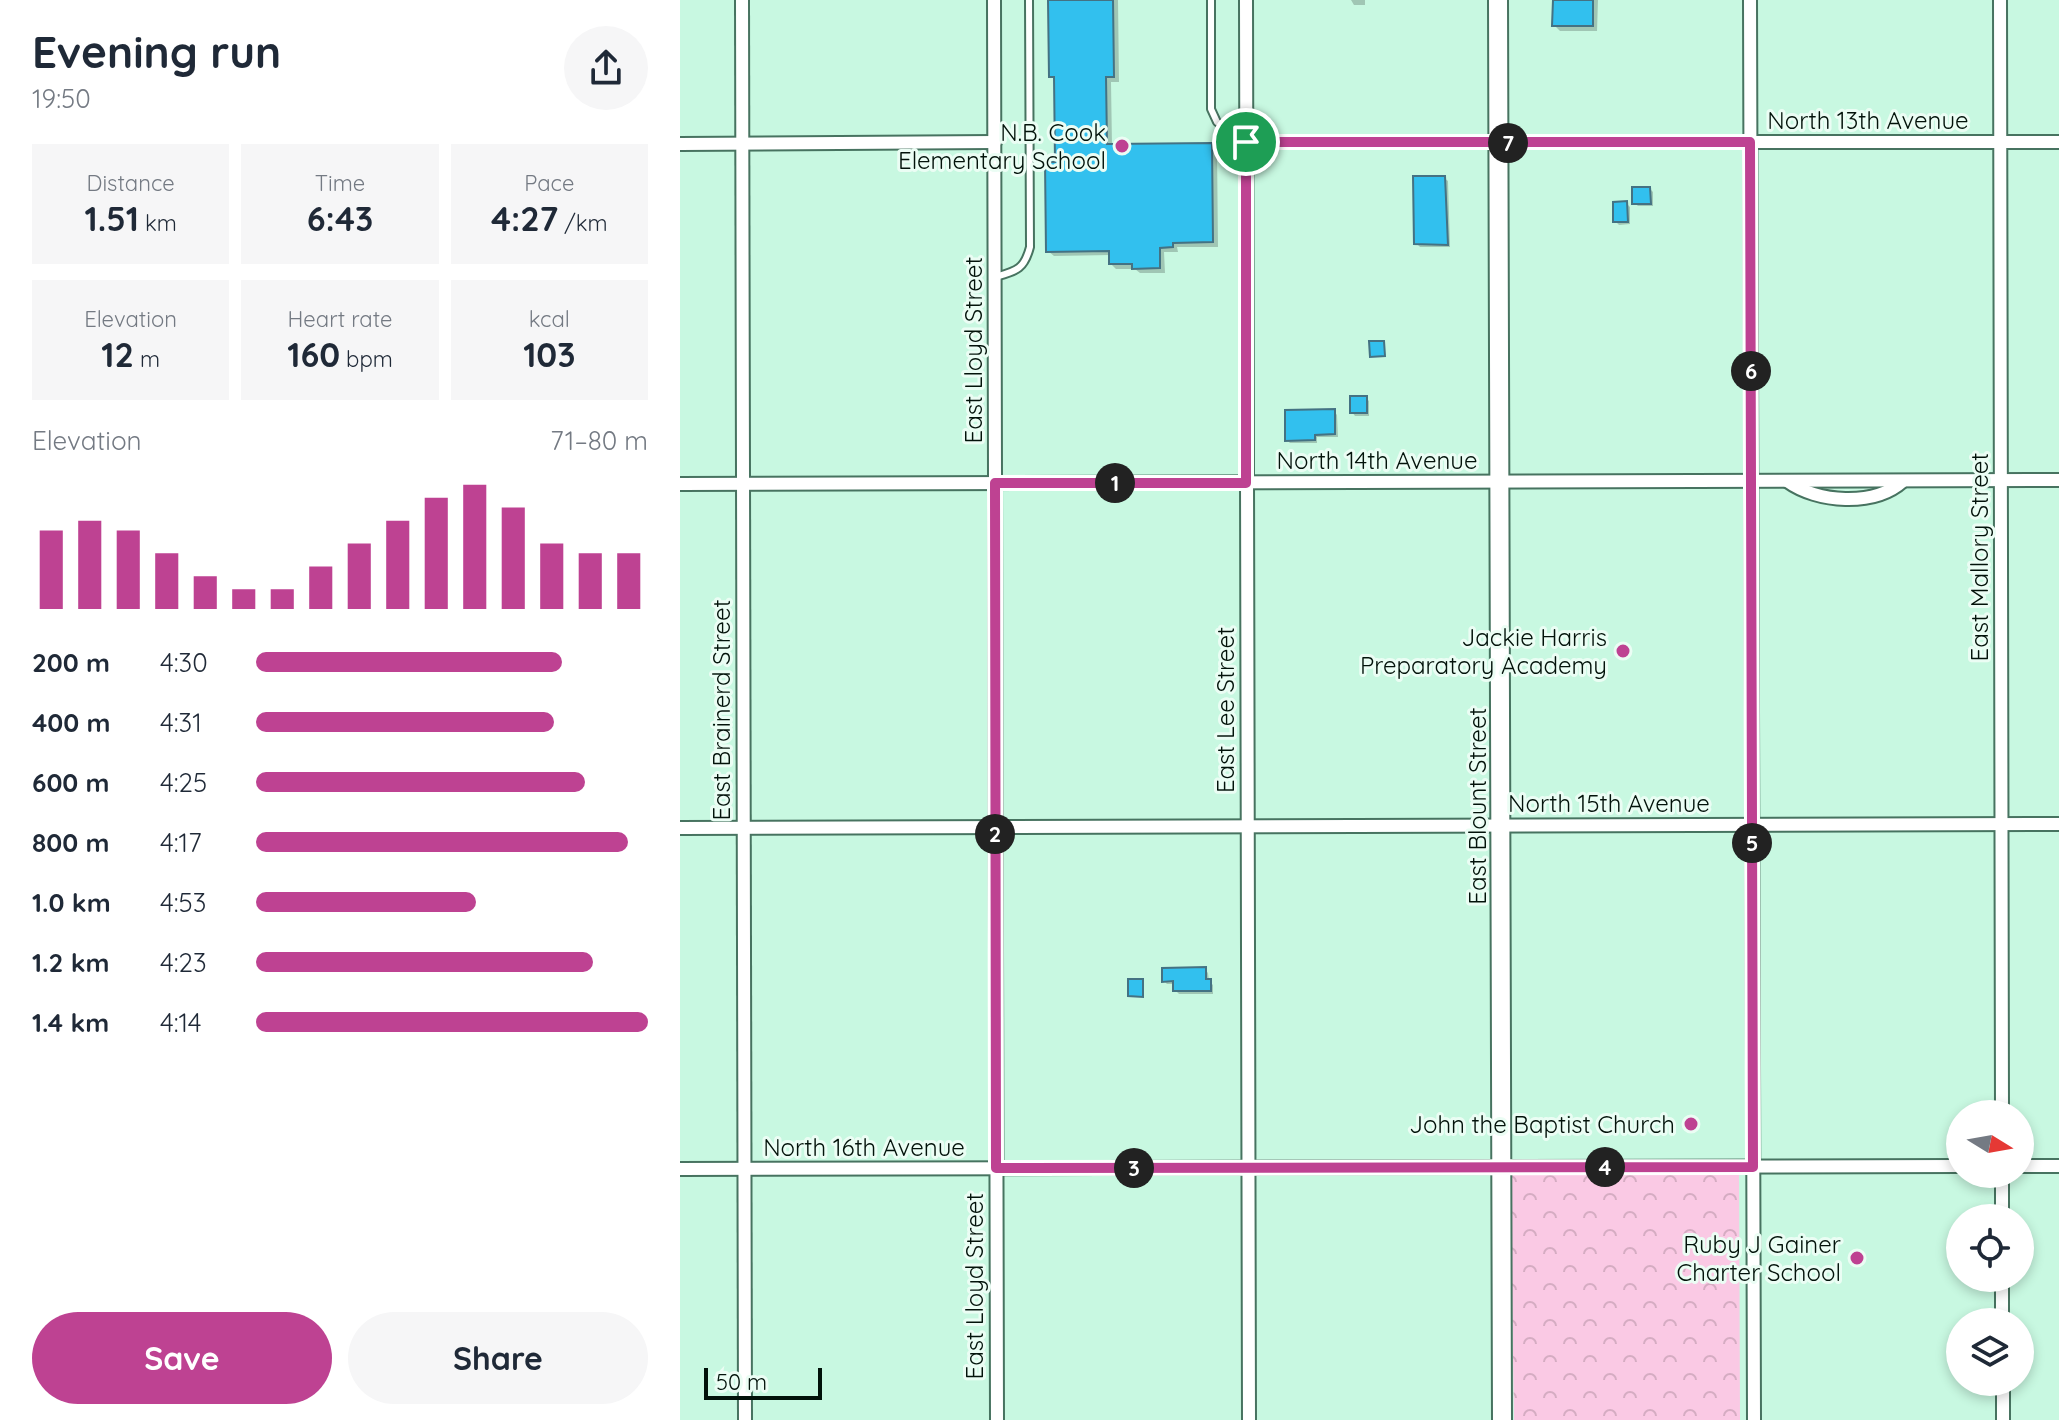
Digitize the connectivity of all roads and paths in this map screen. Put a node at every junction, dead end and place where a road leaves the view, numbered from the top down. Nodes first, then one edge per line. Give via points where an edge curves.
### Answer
1 (742, 0) edge
2 (994, 0) edge
3 (1029, 0) edge
4 (1211, 0) edge
5 (1246, 0) edge
6 (1498, 0) edge
7 (1750, 0) edge
8 (2000, 0) edge
9 (995, 142) junction
10 (1246, 142) junction
11 (1750, 142) junction
12 (2001, 142) junction
13 (2059, 142) edge
14 (1498, 143) junction
15 (680, 144) edge
16 (742, 145) junction
17 (995, 277) junction
18 (2059, 480) edge
19 (1751, 481) junction
20 (2001, 481) junction
21 (1499, 482) junction
22 (995, 483) junction
23 (1246, 483) junction
24 (680, 484) edge
25 (743, 484) junction
26 (2059, 824) edge
27 (1752, 825) junction
28 (2002, 825) junction
29 (1247, 826) junction
30 (1501, 826) junction
31 (744, 827) junction
32 (995, 827) junction
33 (680, 828) edge
34 (2002, 1100) edge
35 (1946, 1166) edge
36 (2034, 1166) edge
37 (2059, 1166) edge
38 (1502, 1167) junction
39 (1753, 1167) junction
40 (996, 1168) junction
41 (1248, 1168) junction
42 (680, 1169) edge
43 (744, 1169) junction
44 (2003, 1396) edge
45 (745, 1420) edge
46 (997, 1420) edge
47 (1249, 1420) edge
48 (1502, 1420) edge
49 (1754, 1420) edge
50 (2003, 1420) edge

1 - 16 street, East Brainerd Street
2 - 9 street, East Lloyd Street
3 - 17 lane via 1030,247 1027,261 1017,270
4 - 10 lane via 1211,109 1217,122
5 - 10 street, East Lee Street
6 - 14 street, East Blount Street
7 - 11 street
8 - 12 street, East Mallory Street
9 - 16 street
9 - 17 street, East Lloyd Street
10 - 14 street, North 13th Avenue
10 - 23 street, East Lee Street
11 - 12 street, North 13th Avenue
11 - 14 street, North 13th Avenue
11 - 19 street
12 - 13 street, North 13th Avenue
12 - 20 street, East Mallory Street
14 - 21 street, East Blount Street
15 - 16 street
16 - 25 street, East Brainerd Street
17 - 22 street, East Lloyd Street
18 - 20 street, North 14th Avenue
19 - 20 street, North 14th Avenue via 1787,481 1804,492 1838,498 1885,492 1903,481
19 - 21 street, North 14th Avenue
19 - 27 street
20 - 28 street, East Mallory Street
21 - 23 street, North 14th Avenue
21 - 30 street, East Blount Street
22 - 23 street, North 14th Avenue
22 - 25 street, North 14th Avenue
22 - 32 street, East Lloyd Street
23 - 29 street, East Lee Street
24 - 25 street, North 14th Avenue
25 - 31 street, East Brainerd Street
26 - 28 street, North 15th Avenue
27 - 28 street, North 15th Avenue
27 - 30 street, North 15th Avenue
27 - 39 street
28 - 34 street, East Mallory Street
29 - 30 street, North 15th Avenue
29 - 32 street, North 15th Avenue
29 - 41 street, East Lee Street
30 - 38 street, East Blount Street
31 - 32 street, North 15th Avenue
31 - 33 street, North 15th Avenue
31 - 43 street, East Brainerd Street
32 - 40 street, East Lloyd Street
35 - 39 street, North 16th Avenue
36 - 37 street
38 - 39 street, North 16th Avenue
38 - 41 street, North 16th Avenue
38 - 48 street, East Blount Street
39 - 49 street
40 - 41 street, North 16th Avenue
40 - 43 street, North 16th Avenue
40 - 46 street, East Lloyd Street
41 - 47 street, East Lee Street
42 - 43 street, North 16th Avenue
43 - 45 street, East Brainerd Street
44 - 50 street

